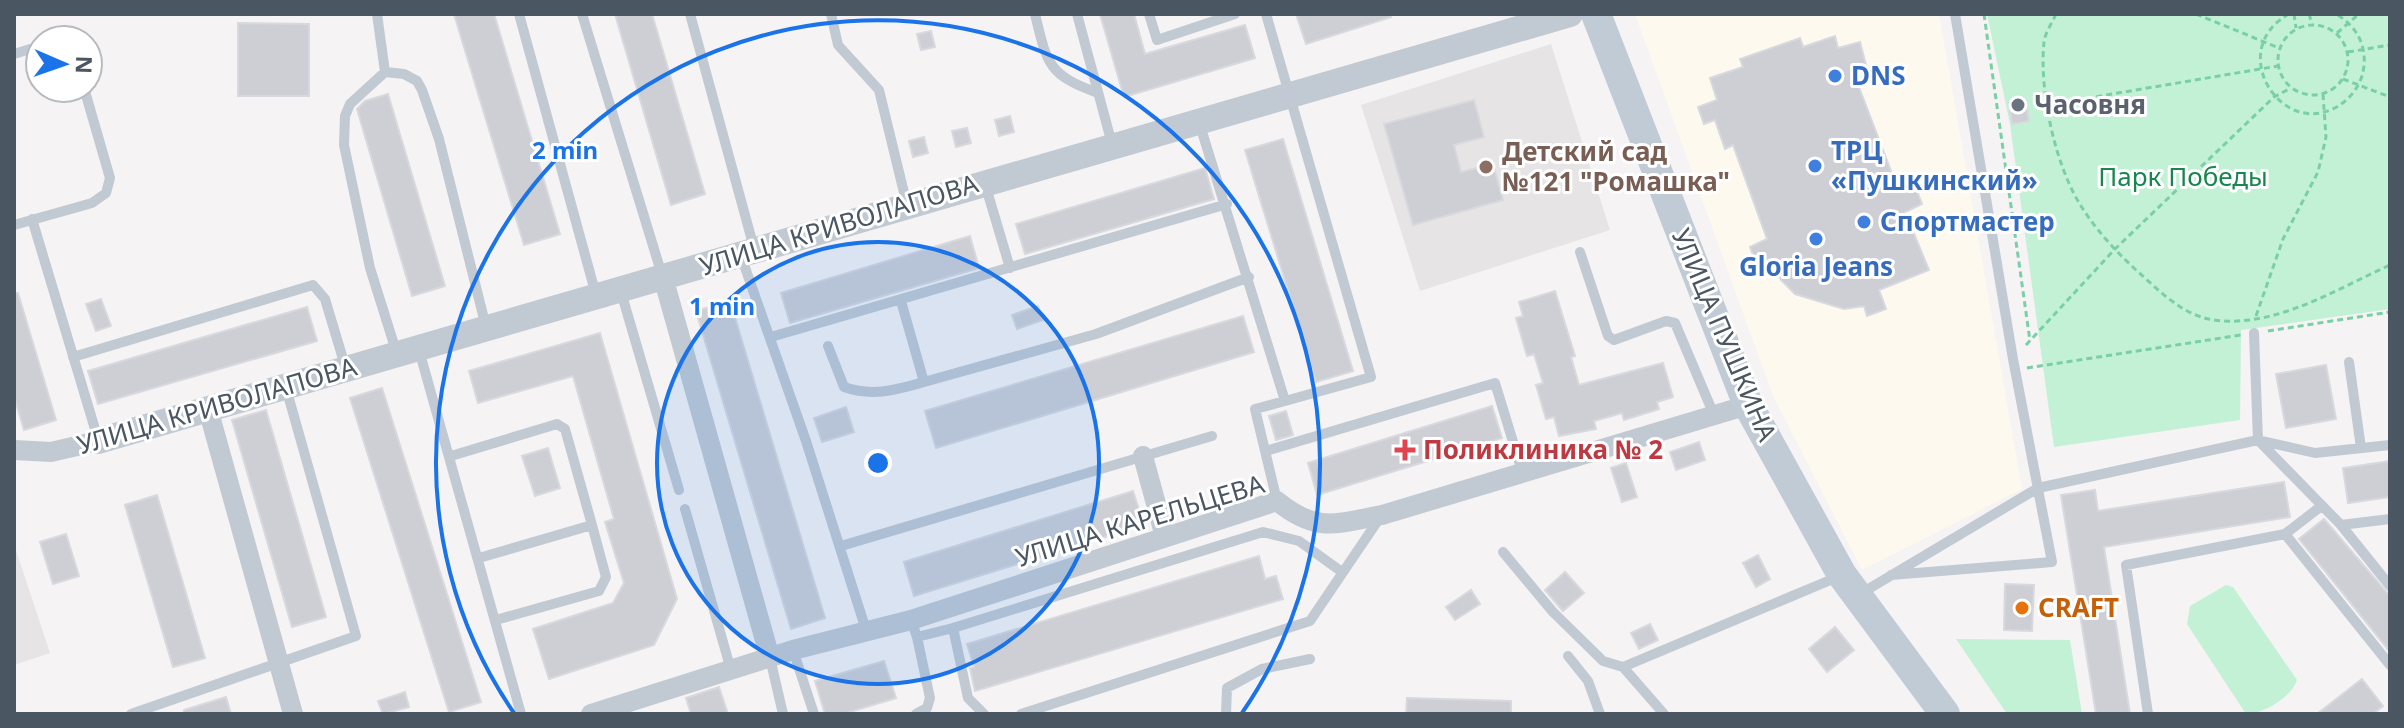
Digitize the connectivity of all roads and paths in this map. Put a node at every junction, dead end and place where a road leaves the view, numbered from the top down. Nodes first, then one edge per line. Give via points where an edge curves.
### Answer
1 (377, 14) edge
2 (519, 14) edge
3 (582, 14) edge
4 (690, 14) edge
5 (831, 14) edge
6 (1035, 14) edge
7 (1077, 14) edge
8 (1149, 14) edge
9 (1235, 14) edge
10 (1266, 14) edge
11 (1570, 14) edge
12 (1596, 14) edge
13 (1955, 14) edge
14 (1984, 14) edge
15 (2056, 14) edge
16 (2196, 14) edge
17 (2292, 14) edge
18 (2309, 14) edge
19 (2336, 14) edge
20 (2359, 14) edge
21 (2312, 24) junction
22 (2351, 25) junction
23 (2296, 28) junction
24 (2337, 33) junction
25 (2263, 42) junction
26 (2390, 45) edge
27 (2279, 48) junction
28 (2364, 50) junction
29 (2348, 52) junction
30 (2278, 66) junction
31 (2261, 69) junction
32 (385, 72) junction
33 (2343, 79) junction
34 (2359, 85) junction
35 (2291, 88) junction
36 (1098, 93) junction
37 (1288, 93) junction
38 (2323, 94) junction
39 (2274, 97) junction
40 (2390, 97) edge
41 (88, 104) edge
42 (2047, 105) junction
43 (2324, 112) junction
44 (1198, 120) junction
45 (1112, 144) junction
46 (984, 182) junction
47 (1227, 204) junction
48 (907, 205) junction
49 (32, 219) junction
50 (14, 225) edge
51 (2115, 249) junction
52 (747, 252) junction
53 (1580, 252) dead end
54 (2390, 265) edge
55 (1010, 268) junction
56 (663, 277) junction
57 (1249, 277) junction
58 (608, 293) junction
59 (901, 301) junction
60 (2390, 312) edge
61 (2256, 317) junction
62 (487, 329) junction
63 (2254, 333) junction
64 (771, 337) junction
65 (2030, 341) junction
66 (828, 346) dead end
67 (408, 353) junction
68 (73, 357) junction
69 (2349, 362) dead end
70 (2014, 364) junction
71 (347, 371) junction
72 (924, 382) junction
73 (286, 388) junction
74 (1285, 401) junction
75 (1748, 405) junction
76 (208, 409) junction
77 (1714, 415) junction
78 (1212, 436) dead end
79 (2258, 440) junction
80 (98, 441) junction
81 (2390, 445) edge
82 (2361, 448) junction
83 (14, 450) edge
84 (1266, 451) junction
85 (451, 456) junction
86 (1143, 456) junction
87 (1522, 471) junction
88 (2038, 488) junction
89 (679, 490) dead end
90 (1277, 501) junction
91 (2320, 507) junction
92 (685, 509) dead end
93 (1382, 515) junction
94 (1298, 519) junction
95 (2390, 519) edge
96 (592, 525) junction
97 (2341, 525) junction
98 (2285, 534) junction
99 (1165, 537) junction
100 (1298, 541) junction
101 (841, 546) junction
102 (1503, 552) dead end
103 (479, 558) junction
104 (1342, 572) junction
105 (1891, 575) junction
106 (1849, 586) junction
107 (2390, 586) edge
108 (496, 620) junction
109 (914, 628) junction
110 (953, 628) junction
111 (866, 630) junction
112 (793, 650) junction
113 (1568, 656) dead end
114 (770, 658) junction
115 (1310, 659) dead end
116 (279, 663) junction
117 (2390, 665) edge
118 (1623, 667) junction
119 (731, 670) junction
120 (131, 714) edge
121 (293, 714) edge
122 (521, 714) edge
123 (591, 714) edge
124 (783, 714) edge
125 (814, 714) edge
126 (916, 714) edge
127 (984, 714) edge
128 (1021, 714) edge
129 (1226, 714) edge
130 (1600, 714) edge
131 (1664, 714) edge
132 (1945, 714) edge
133 (2148, 714) edge

1 - 32 lane
2 - 58 lane
3 - 56 lane
4 - 52 lane
5 - 48 lane via 838,45 879,90
6 - 36 lane via 1045,57 1065,81
7 - 36 lane
8 - 9 lane via 1157,40
10 - 37 lane
11 - 37 street, УЛИЦА КРИВОЛАПОВА
12 - 75 main road, УЛИЦА ПУШКИНА
13 - 70 lane
14 - 65 path
15 - 42 path via 2044,40
16 - 25 path
17 - 23 path
17 - 25 path
18 - 21 path
19 - 22 path
20 - 22 path
21 - 23 path
21 - 24 path
22 - 24 path
22 - 28 path
23 - 27 path
24 - 29 path
25 - 27 path
25 - 31 path
26 - 28 path
27 - 30 path
28 - 29 path
28 - 34 path
29 - 33 path
30 - 31 path
30 - 35 path
31 - 39 path
31 - 42 path
32 - 62 lane via 404,74 422,90
32 - 67 lane via 350,104 344,145 370,268
33 - 34 path
33 - 38 path
34 - 40 path
34 - 43 path via 2338,107
35 - 38 path via 2301,94
35 - 39 path
36 - 45 lane
37 - 44 street, УЛИЦА КРИВОЛАПОВА
37 - 74 lane via 1371,377
38 - 43 path
39 - 43 path via 2297,111
39 - 51 path
41 - 49 lane via 110,186 92,203
42 - 51 path via 2064,175
43 - 61 path via 2326,137 2318,172 2283,239
44 - 45 street, УЛИЦА КРИВОЛАПОВА
44 - 47 lane
45 - 46 street, УЛИЦА КРИВОЛАПОВА
46 - 48 street, УЛИЦА КРИВОЛАПОВА
46 - 55 lane
47 - 55 lane
47 - 57 lane
48 - 52 street, УЛИЦА КРИВОЛАПОВА
49 - 50 lane
49 - 68 lane
51 - 61 path via 2185,311 2225,321
51 - 65 path
52 - 56 street, УЛИЦА КРИВОЛАПОВА
52 - 64 lane
53 - 77 lane via 1608,336 1614,340 1666,321 1675,323
54 - 61 path via 2297,307
55 - 59 lane
56 - 58 street, УЛИЦА КРИВОЛАПОВА
56 - 114 street
57 - 72 lane via 1096,334
57 - 74 lane
58 - 62 street, УЛИЦА КРИВОЛАПОВА
58 - 89 lane
59 - 64 lane
59 - 72 lane
60 - 63 path
61 - 63 path
62 - 67 street, УЛИЦА КРИВОЛАПОВА
63 - 70 path
63 - 79 lane
64 - 101 lane
65 - 70 path
66 - 72 lane via 844,387 885,393
67 - 71 street, УЛИЦА КРИВОЛАПОВА
67 - 85 lane
68 - 71 lane via 313,285 325,299
68 - 80 lane
69 - 82 lane
70 - 88 lane
71 - 73 street, УЛИЦА КРИВОЛАПОВА
73 - 76 street, УЛИЦА КРИВОЛАПОВА
73 - 116 lane via 357,632 354,638
74 - 84 lane via 1255,409
75 - 77 street, УЛИЦА КАРЕЛЬЦЕВА
75 - 106 main road, УЛИЦА ПУШКИНА
76 - 80 street, УЛИЦА КРИВОЛАПОВА
76 - 116 street
77 - 87 street, УЛИЦА КАРЕЛЬЦЕВА
78 - 86 lane
79 - 82 lane via 2315,453
79 - 88 lane
79 - 91 lane
80 - 83 street, УЛИЦА КРИВОЛАПОВА via 51,452
81 - 82 lane
84 - 87 lane via 1495,383
84 - 90 lane
85 - 96 lane via 562,426
85 - 103 lane
86 - 99 street
86 - 101 lane
87 - 93 street, УЛИЦА КАРЕЛЬЦЕВА
88 - 105 lane
88 - 105 lane via 2052,562
90 - 94 street, УЛИЦА КАРЕЛЬЦЕВА
90 - 99 street, УЛИЦА КАРЕЛЬЦЕВА
91 - 97 lane
91 - 98 lane
92 - 119 lane
93 - 94 street, УЛИЦА КАРЕЛЬЦЕВА via 1328,526
93 - 104 lane
94 - 100 lane
95 - 97 lane
96 - 103 lane
96 - 108 lane via 606,577 599,591
97 - 107 lane
98 - 117 lane
98 - 133 lane via 2126,565
99 - 109 street, УЛИЦА КАРЕЛЬЦЕВА
100 - 104 lane
100 - 110 lane via 1263,532
101 - 111 lane
102 - 118 lane via 1603,661
103 - 108 lane
104 - 128 lane via 1310,621
105 - 106 lane
106 - 118 lane
106 - 132 main road, УЛИЦА ПУШКИНА
108 - 122 lane
109 - 110 lane
109 - 111 street, УЛИЦА КАРЕЛЬЦЕВА
109 - 126 lane via 930,698 927,708
110 - 127 lane via 968,698
111 - 112 street, УЛИЦА КАРЕЛЬЦЕВА
112 - 114 street, УЛИЦА КАРЕЛЬЦЕВА
112 - 125 lane
113 - 130 lane via 1588,681
114 - 119 street, УЛИЦА КАРЕЛЬЦЕВА
114 - 124 lane
115 - 129 lane via 1262,669 1227,688
116 - 120 lane
116 - 121 street
118 - 131 lane
119 - 123 street, УЛИЦА КАРЕЛЬЦЕВА

